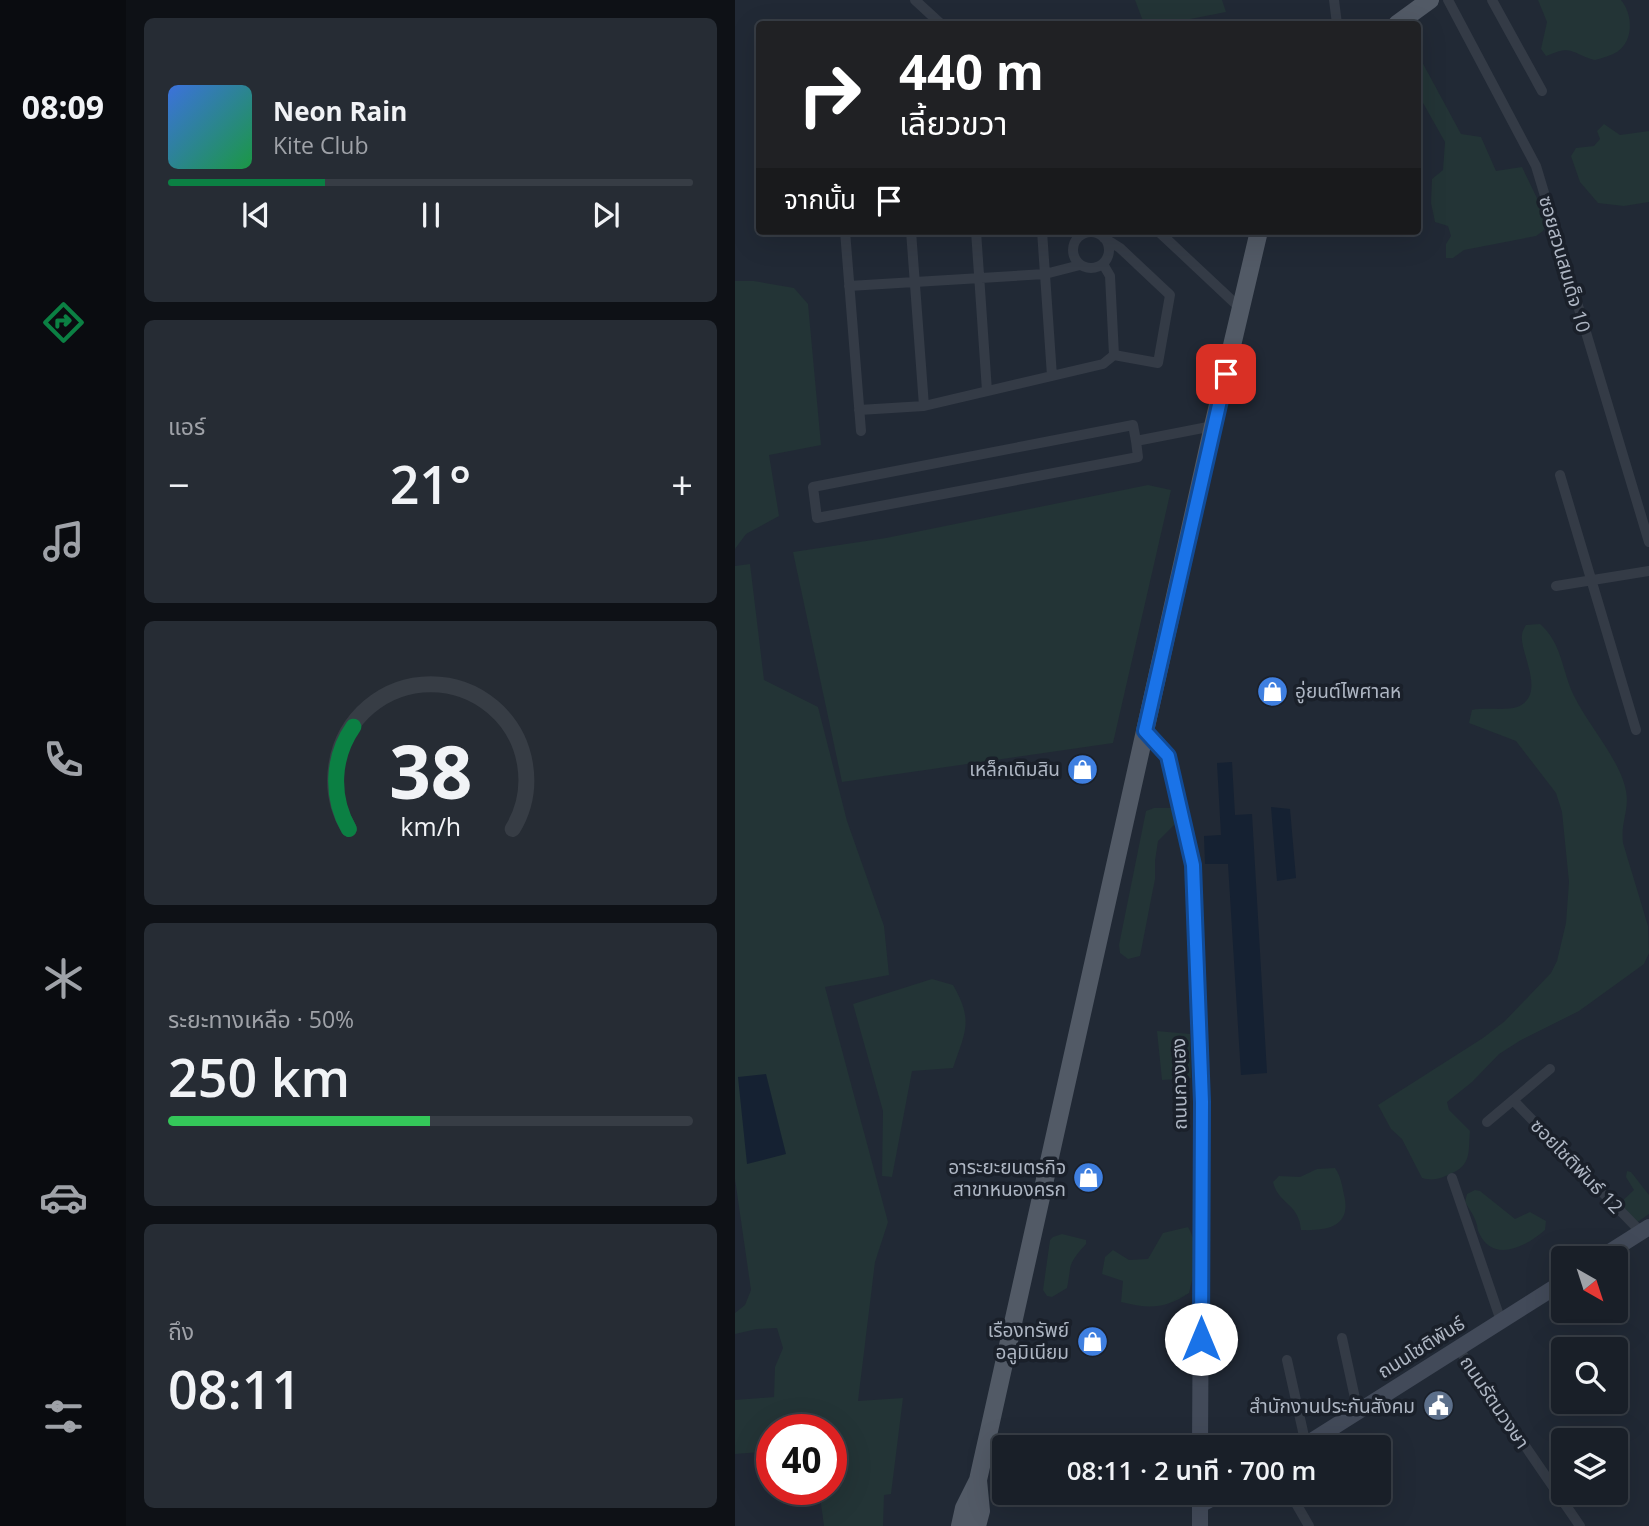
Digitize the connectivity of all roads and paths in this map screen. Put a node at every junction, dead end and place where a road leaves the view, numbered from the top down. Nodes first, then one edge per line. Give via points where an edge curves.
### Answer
1 (915, 0) edge
2 (1334, 0) edge
3 (1430, 0) edge
4 (1448, 0) edge
5 (1492, 0) edge
6 (938, 21) edge
7 (1337, 21) edge
8 (1401, 21) edge
9 (1542, 91) dead end
10 (845, 235) edge
11 (911, 235) edge
12 (976, 235) edge
13 (1042, 235) edge
14 (1085, 235) edge
15 (1105, 235) edge
16 (1107, 235) edge
17 (1162, 235) edge
18 (1258, 235) edge
19 (1103, 264) junction
20 (1080, 265) junction
21 (1045, 274) junction
22 (979, 278) junction
23 (914, 282) junction
24 (849, 286) junction
25 (1240, 308) junction
26 (1114, 355) junction
27 (1052, 376) junction
28 (987, 391) junction
29 (924, 406) junction
30 (859, 410) junction
31 (1213, 426) junction
32 (861, 432) dead end
33 (1136, 440) junction
34 (1560, 475) dead end
35 (1649, 542) edge
36 (1649, 571) edge
37 (1593, 580) junction
38 (1556, 586) dead end
39 (1636, 730) dead end
40 (1145, 731) junction
41 (1550, 1069) dead end
42 (1513, 1100) junction
43 (1487, 1122) dead end
44 (1452, 1178) dead end
45 (1645, 1230) edge
46 (1619, 1246) edge
47 (1551, 1290) edge
48 (1501, 1321) junction
49 (1342, 1338) dead end
50 (1458, 1348) junction
51 (1287, 1360) dead end
52 (1358, 1412) junction
53 (1200, 1435) edge
54 (1302, 1435) edge
55 (1321, 1435) edge
56 (978, 1479) junction
57 (1200, 1505) edge
58 (1297, 1505) edge
59 (960, 1526) edge
60 (977, 1526) edge
61 (1200, 1526) edge
62 (1309, 1526) edge
63 (1580, 1526) edge

1 - 6 street
2 - 7 street
3 - 8 main road
4 - 35 street, ซอยสวนสมเด็จ 10 via 1536,166
5 - 9 street
10 - 24 street
11 - 23 street
12 - 22 street
13 - 21 street
14 - 20 street via 1073,249
15 - 19 street via 1109,251
16 - 26 street via 1170,295 1158,363
17 - 25 street
18 - 25 main road
19 - 20 street
19 - 26 street via 1110,276
20 - 21 street
21 - 22 street
21 - 27 street
22 - 23 street
22 - 28 street
23 - 24 street
23 - 29 street
24 - 30 street
25 - 31 main road
26 - 27 street via 1103,364
27 - 28 street
28 - 29 street
29 - 30 street
30 - 32 street
31 - 33 street
31 - 40 main road
33 - 33 street via 1138,457 817,518 813,486 1133,425
34 - 37 street
36 - 37 street
37 - 38 street
37 - 39 street
40 - 53 street, ถนนกวงเฮง via 1168,756 1193,865 1202,1102
40 - 56 main road
41 - 42 street
42 - 43 street
42 - 45 street, ซอยโชติพันธ์ 12
44 - 48 street
45 - 46 street
47 - 48 street, ถนนโชติพันธ์
48 - 50 street, ถนนโชติพันธ์
49 - 52 street
50 - 52 street, ถนนโชติพันธ์
50 - 63 street, ถนนรัตนวงษา
51 - 54 street
52 - 55 street, ถนนโชติพันธ์
56 - 59 main road
56 - 60 main road via 981,1511
57 - 61 street
58 - 62 street

